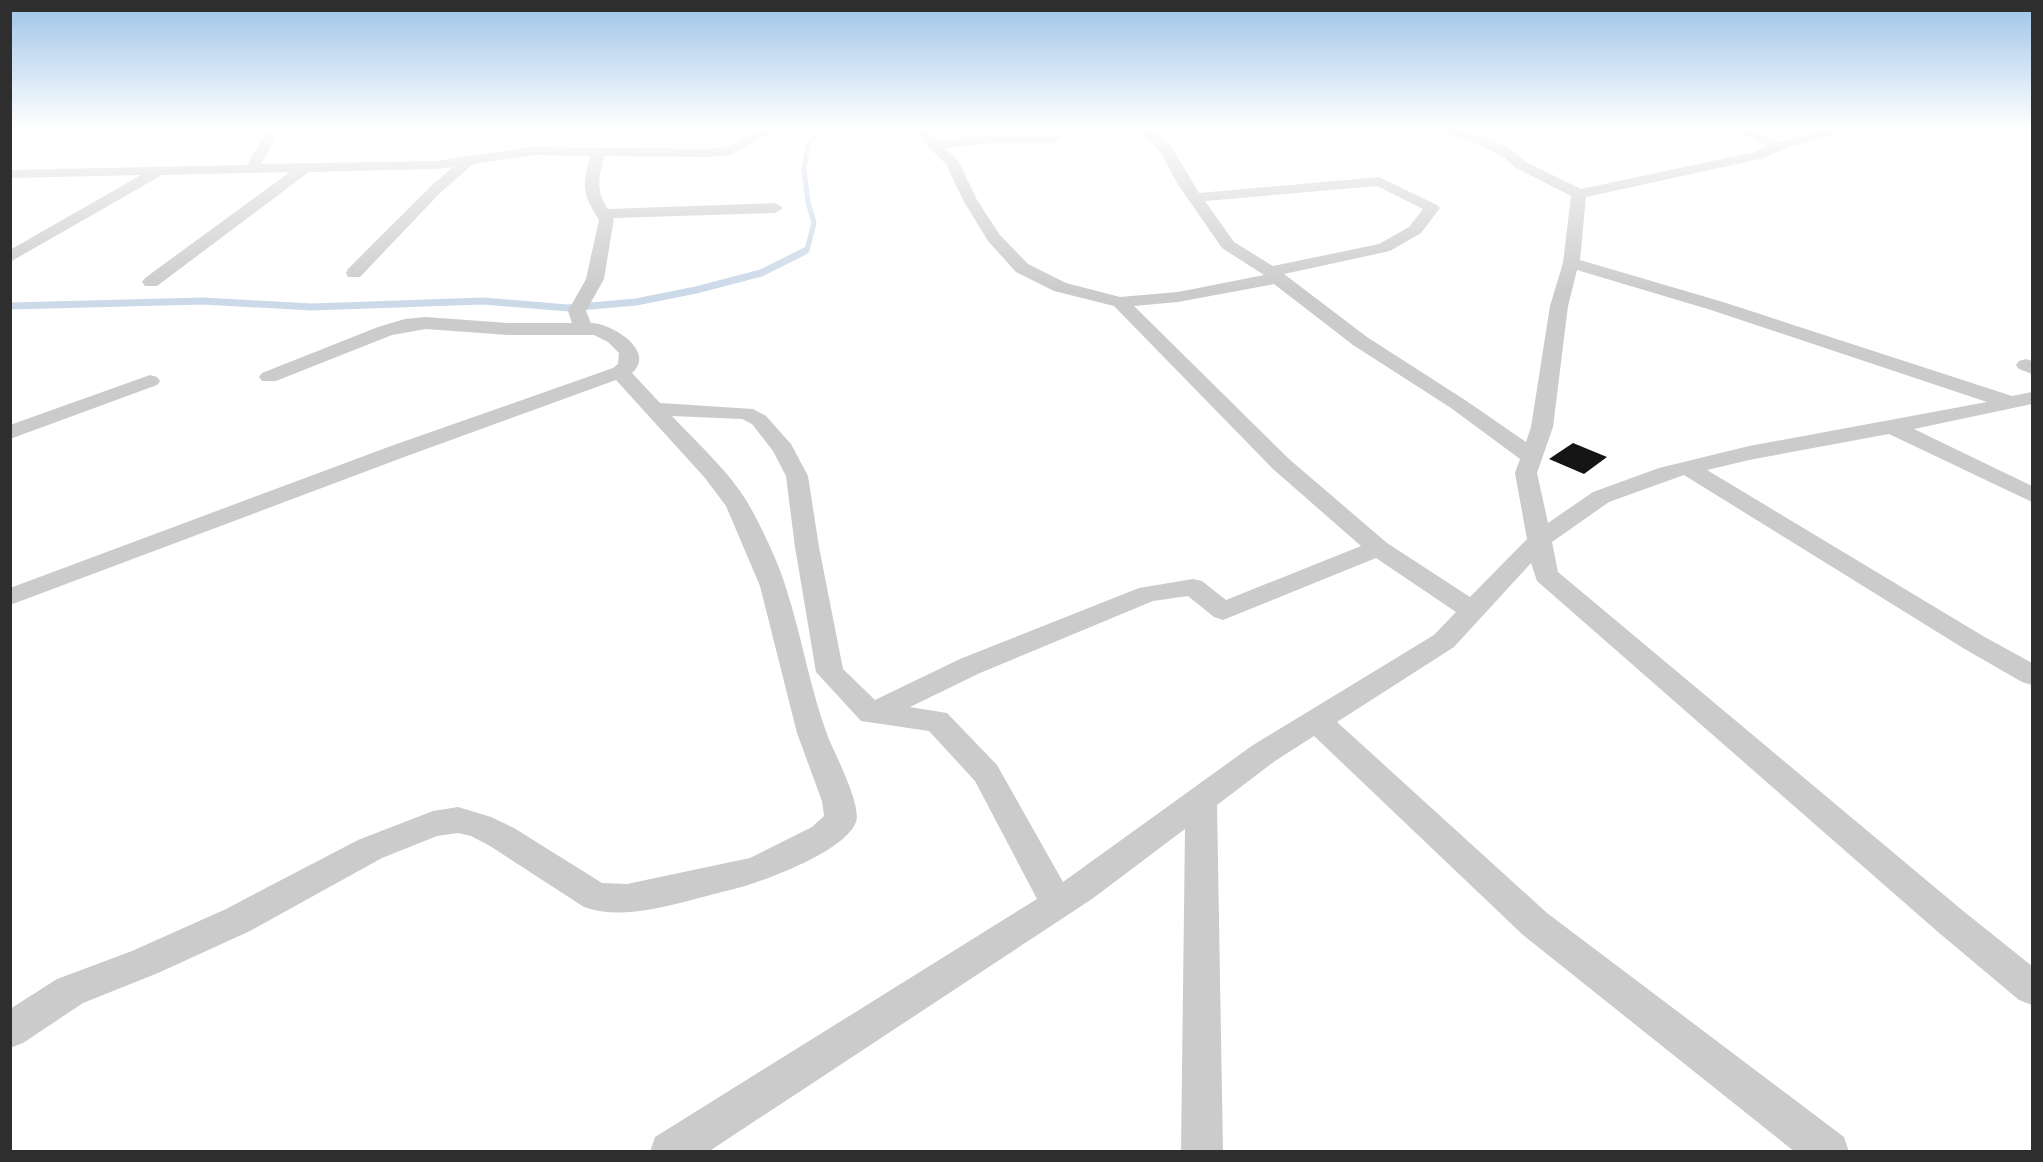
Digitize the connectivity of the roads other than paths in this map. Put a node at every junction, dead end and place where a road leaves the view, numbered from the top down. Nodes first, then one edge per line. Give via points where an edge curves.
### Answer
1 (138, 183) edge
2 (285, 183) edge
3 (443, 183) edge
4 (593, 183) edge
5 (962, 183) edge
6 (1186, 183) edge
7 (1355, 183) edge
8 (1383, 183) edge
9 (1557, 183) edge
10 (1629, 183) edge
11 (1579, 194) junction
12 (1194, 198) junction
13 (776, 208) dead end
14 (605, 214) junction
15 (10, 257) edge
16 (1571, 263) junction
17 (354, 273) dead end
18 (1274, 275) junction
19 (152, 282) dead end
20 (1120, 302) junction
21 (583, 328) junction
22 (620, 372) junction
23 (269, 377) dead end
24 (150, 381) dead end
25 (2022, 401) edge
26 (656, 409) junction
27 (1892, 427) junction
28 (10, 433) edge
29 (1532, 457) junction
30 (1688, 468) junction
31 (2032, 495) edge
32 (1539, 540) junction
33 (1378, 548) junction
34 (10, 597) edge
35 (1473, 611) junction
36 (2032, 675) edge
37 (871, 714) junction
38 (1316, 720) junction
39 (1201, 800) junction
40 (1057, 904) junction
41 (2032, 988) edge
42 (10, 1030) edge
43 (670, 1152) edge
44 (1202, 1152) edge
45 (1829, 1152) edge

1 - 15 street
2 - 19 street
3 - 17 street
4 - 14 street via 592,196
5 - 20 street via 994,238 1022,268 1060,287
6 - 12 street
7 - 12 street
8 - 18 street via 1432,208 1415,230 1384,248
9 - 11 street
10 - 11 street
11 - 16 street
12 - 18 street via 1228,245
13 - 14 street
14 - 21 street via 606,229 595,279 577,311
16 - 25 street
16 - 29 street via 1559,306 1542,427
18 - 20 street via 1178,297
18 - 29 street via 1360,341
20 - 33 street via 1281,464
21 - 22 street via 607,333 621,343 629,353 628,366
21 - 23 street via 405,325
22 - 26 street
22 - 34 street
24 - 28 street
25 - 27 street
26 - 37 street via 746,413 759,420 783,449 797,476 830,672
26 - 42 street via 737,504 773,586 812,732 838,801 841,820 824,836 756,870 627,900 596,897 480,826 458,820 433,824 370,849 238,920 70,991
27 - 30 street
27 - 31 street
29 - 32 street via 1526,473
30 - 32 street via 1601,497
30 - 36 street
32 - 35 street
32 - 41 street via 1546,575
33 - 35 street
33 - 37 street via 1223,611 1193,587 1148,594 970,666
35 - 38 street via 1444,641
37 - 40 street via 937,721 986,773
38 - 39 street via 1263,753
38 - 45 street via 1535,924
39 - 40 street
39 - 44 street
40 - 43 street

